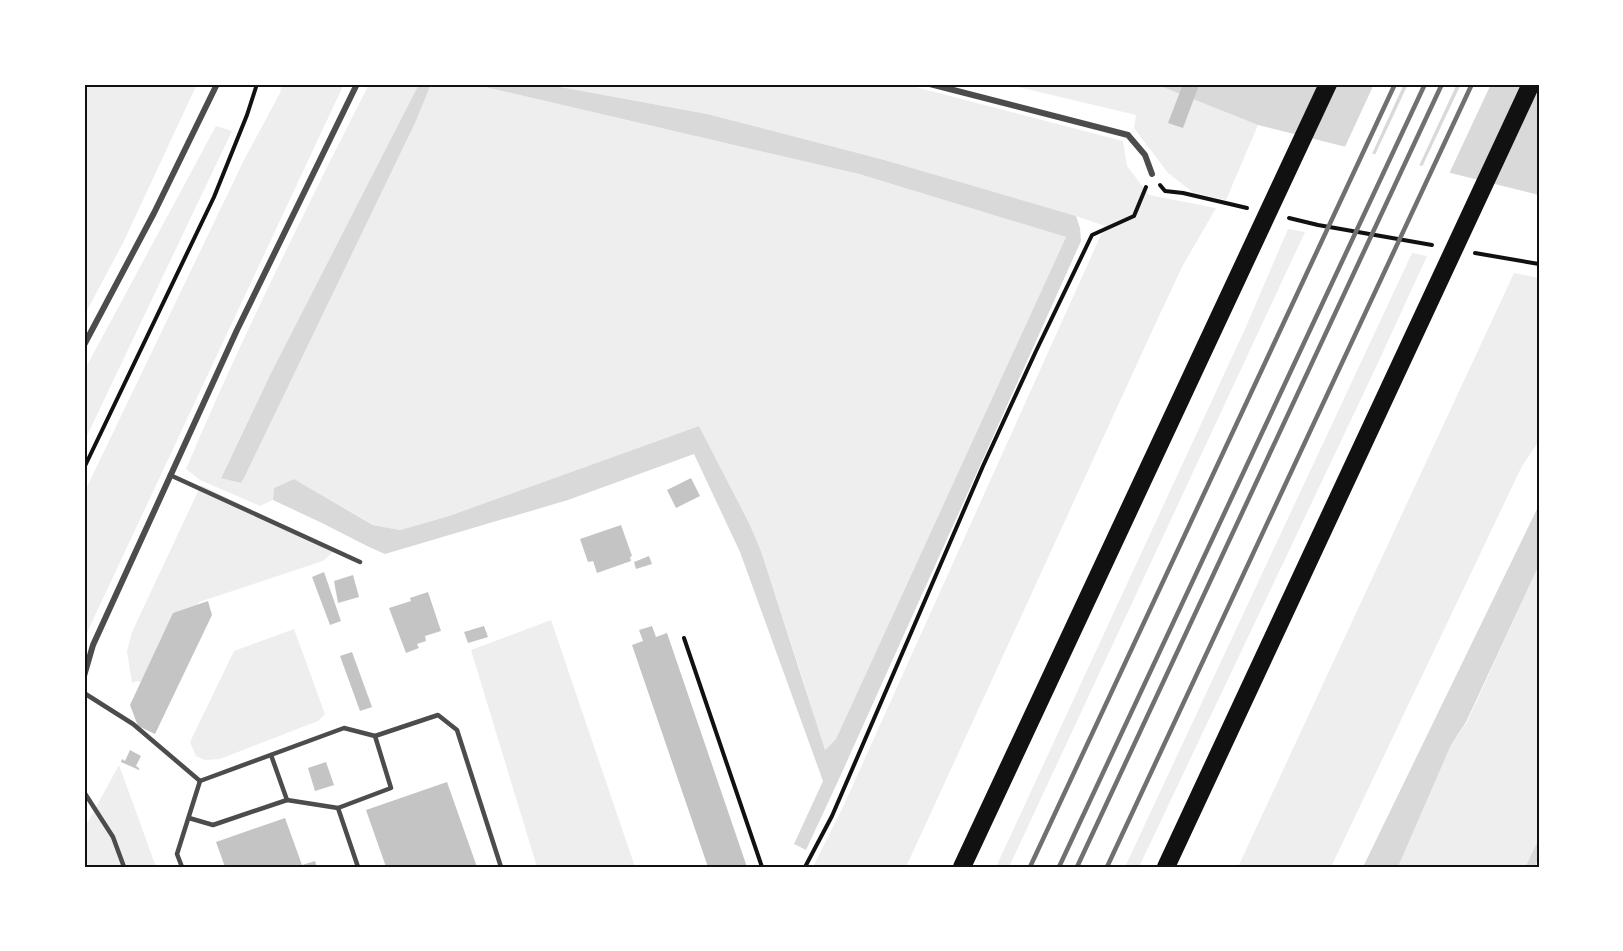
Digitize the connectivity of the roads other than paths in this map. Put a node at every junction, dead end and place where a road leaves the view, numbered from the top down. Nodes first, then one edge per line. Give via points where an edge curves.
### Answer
1 (217, 84) edge
2 (357, 84) edge
3 (930, 84) edge
4 (1328, 84) edge
5 (1529, 89) edge
6 (1152, 174) road end
7 (84, 345) edge
8 (170, 475) junction
9 (360, 562) dead end
10 (84, 676) edge
11 (84, 693) edge
12 (375, 736) junction
13 (271, 755) junction
14 (200, 781) junction
15 (84, 792) edge
16 (287, 800) junction
17 (338, 808) junction
18 (189, 818) junction
19 (124, 867) edge
20 (182, 867) edge
21 (358, 867) edge
22 (501, 867) edge
23 (962, 867) edge
24 (1166, 867) edge

1 - 7 street
2 - 8 street
3 - 6 street via 1128,135 1145,155
4 - 23 highway
5 - 24 highway
8 - 9 lane
8 - 10 street via 93,645
11 - 14 lane via 133,724
12 - 13 lane via 344,728
12 - 17 lane via 391,788
12 - 22 lane via 438,715 457,730
13 - 14 lane
13 - 16 lane
14 - 18 lane
15 - 19 lane via 113,837
16 - 17 lane
16 - 18 lane via 213,825
17 - 21 lane
18 - 20 lane via 177,854

